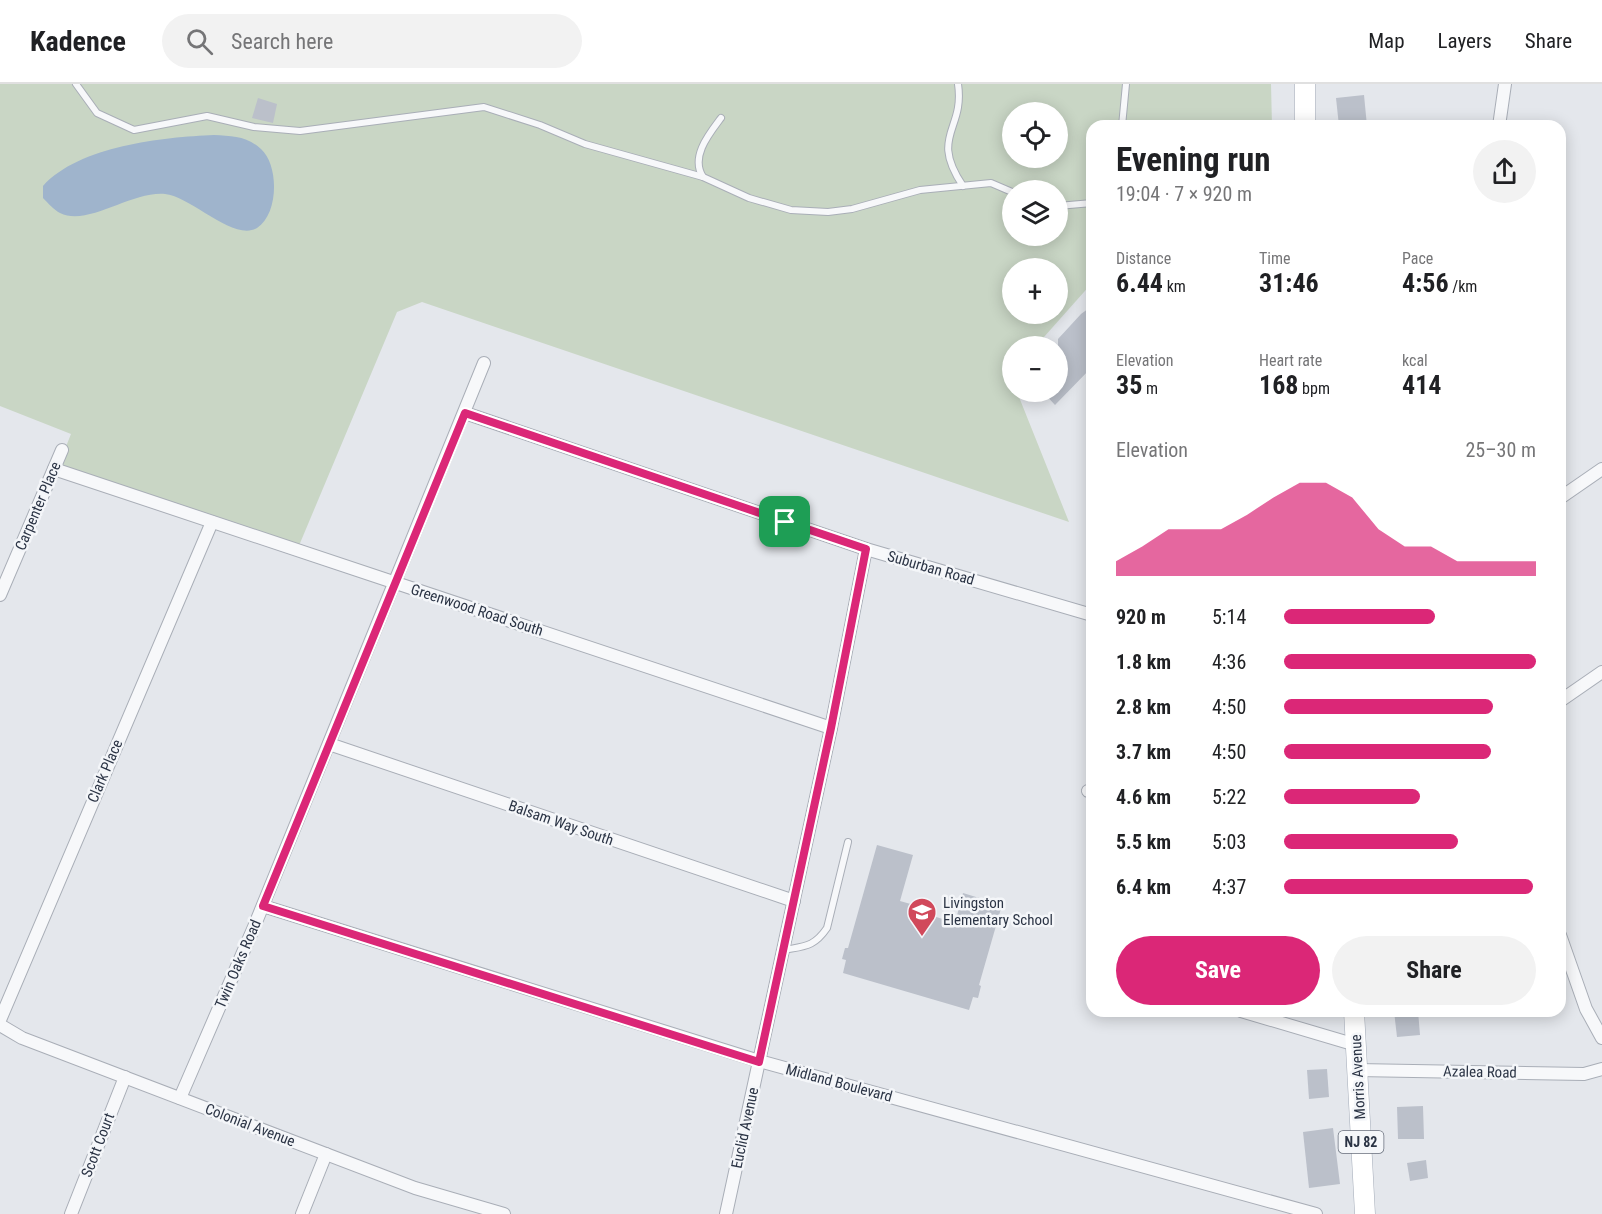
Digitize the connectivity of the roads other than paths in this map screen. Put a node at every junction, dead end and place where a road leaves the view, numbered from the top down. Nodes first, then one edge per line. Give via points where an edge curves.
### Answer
1 (76, 84) edge
2 (958, 84) edge
3 (1126, 84) edge
4 (1305, 84) edge
5 (1505, 84) edge
6 (721, 118) dead end
7 (1123, 120) edge
8 (1305, 120) edge
9 (1500, 120) edge
10 (703, 177) junction
11 (963, 186) junction
12 (1002, 188) edge
13 (1086, 204) edge
14 (1068, 205) edge
15 (484, 363) dead end
16 (465, 413) junction
17 (62, 450) dead end
18 (54, 469) junction
19 (1602, 469) edge
20 (1566, 494) edge
21 (212, 522) junction
22 (866, 549) junction
23 (395, 583) junction
24 (0, 595) edge
25 (1086, 613) edge
26 (1602, 672) edge
27 (1566, 697) edge
28 (831, 728) junction
29 (329, 744) junction
30 (848, 842) dead end
31 (794, 901) junction
32 (263, 906) junction
33 (783, 950) junction
34 (1566, 951) edge
35 (1261, 1017) edge
36 (1354, 1017) edge
37 (0, 1020) edge
38 (0, 1025) edge
39 (1602, 1038) edge
40 (1356, 1045) junction
41 (759, 1062) junction
42 (1602, 1069) edge
43 (1357, 1070) junction
44 (125, 1077) junction
45 (180, 1098) junction
46 (326, 1154) junction
47 (71, 1214) edge
48 (302, 1214) edge
49 (504, 1214) edge
50 (726, 1214) edge
51 (1316, 1214) edge
52 (1365, 1214) edge

1 - 10 lane via 97,113 134,130 207,116 300,131 484,107 585,144
2 - 11 lane via 960,105 946,144 951,168
3 - 7 lane
4 - 8 main road
5 - 9 street
6 - 10 lane via 704,140 699,167
10 - 11 lane via 749,198 791,210 828,212 920,190
11 - 12 lane via 991,183
13 - 14 lane
15 - 16 street, Twin Oaks Road
16 - 22 street, Suburban Road
16 - 23 street, Twin Oaks Road
17 - 18 street, Carpenter Place
18 - 21 street, Greenwood Road South
18 - 24 street, Carpenter Place
19 - 20 street
21 - 23 street, Greenwood Road South
21 - 37 street, Clark Place
22 - 25 street, Suburban Road
22 - 28 street, Euclid Avenue
23 - 28 street, Greenwood Road South
23 - 29 street, Twin Oaks Road
26 - 27 street
28 - 31 street, Euclid Avenue
29 - 31 street, Balsam Way South
29 - 32 street, Twin Oaks Road
30 - 33 lane via 827,928 811,945
31 - 33 street, Euclid Avenue
32 - 41 street, Midland Boulevard
32 - 45 street, Twin Oaks Road
33 - 41 street, Euclid Avenue
34 - 39 street via 1586,1009
35 - 40 street
36 - 40 main road, Morris Avenue / NJ 82
38 - 44 street, Colonial Avenue via 22,1038
40 - 43 main road, Morris Avenue / NJ 82
41 - 50 street, Euclid Avenue
41 - 51 street, Midland Boulevard
42 - 43 street, Azalea Road via 1584,1074
43 - 52 main road, Morris Avenue / NJ 82
44 - 45 street, Colonial Avenue
44 - 47 street, Scott Court
45 - 46 street, Colonial Avenue
46 - 48 street
46 - 49 street, Colonial Avenue via 415,1188

